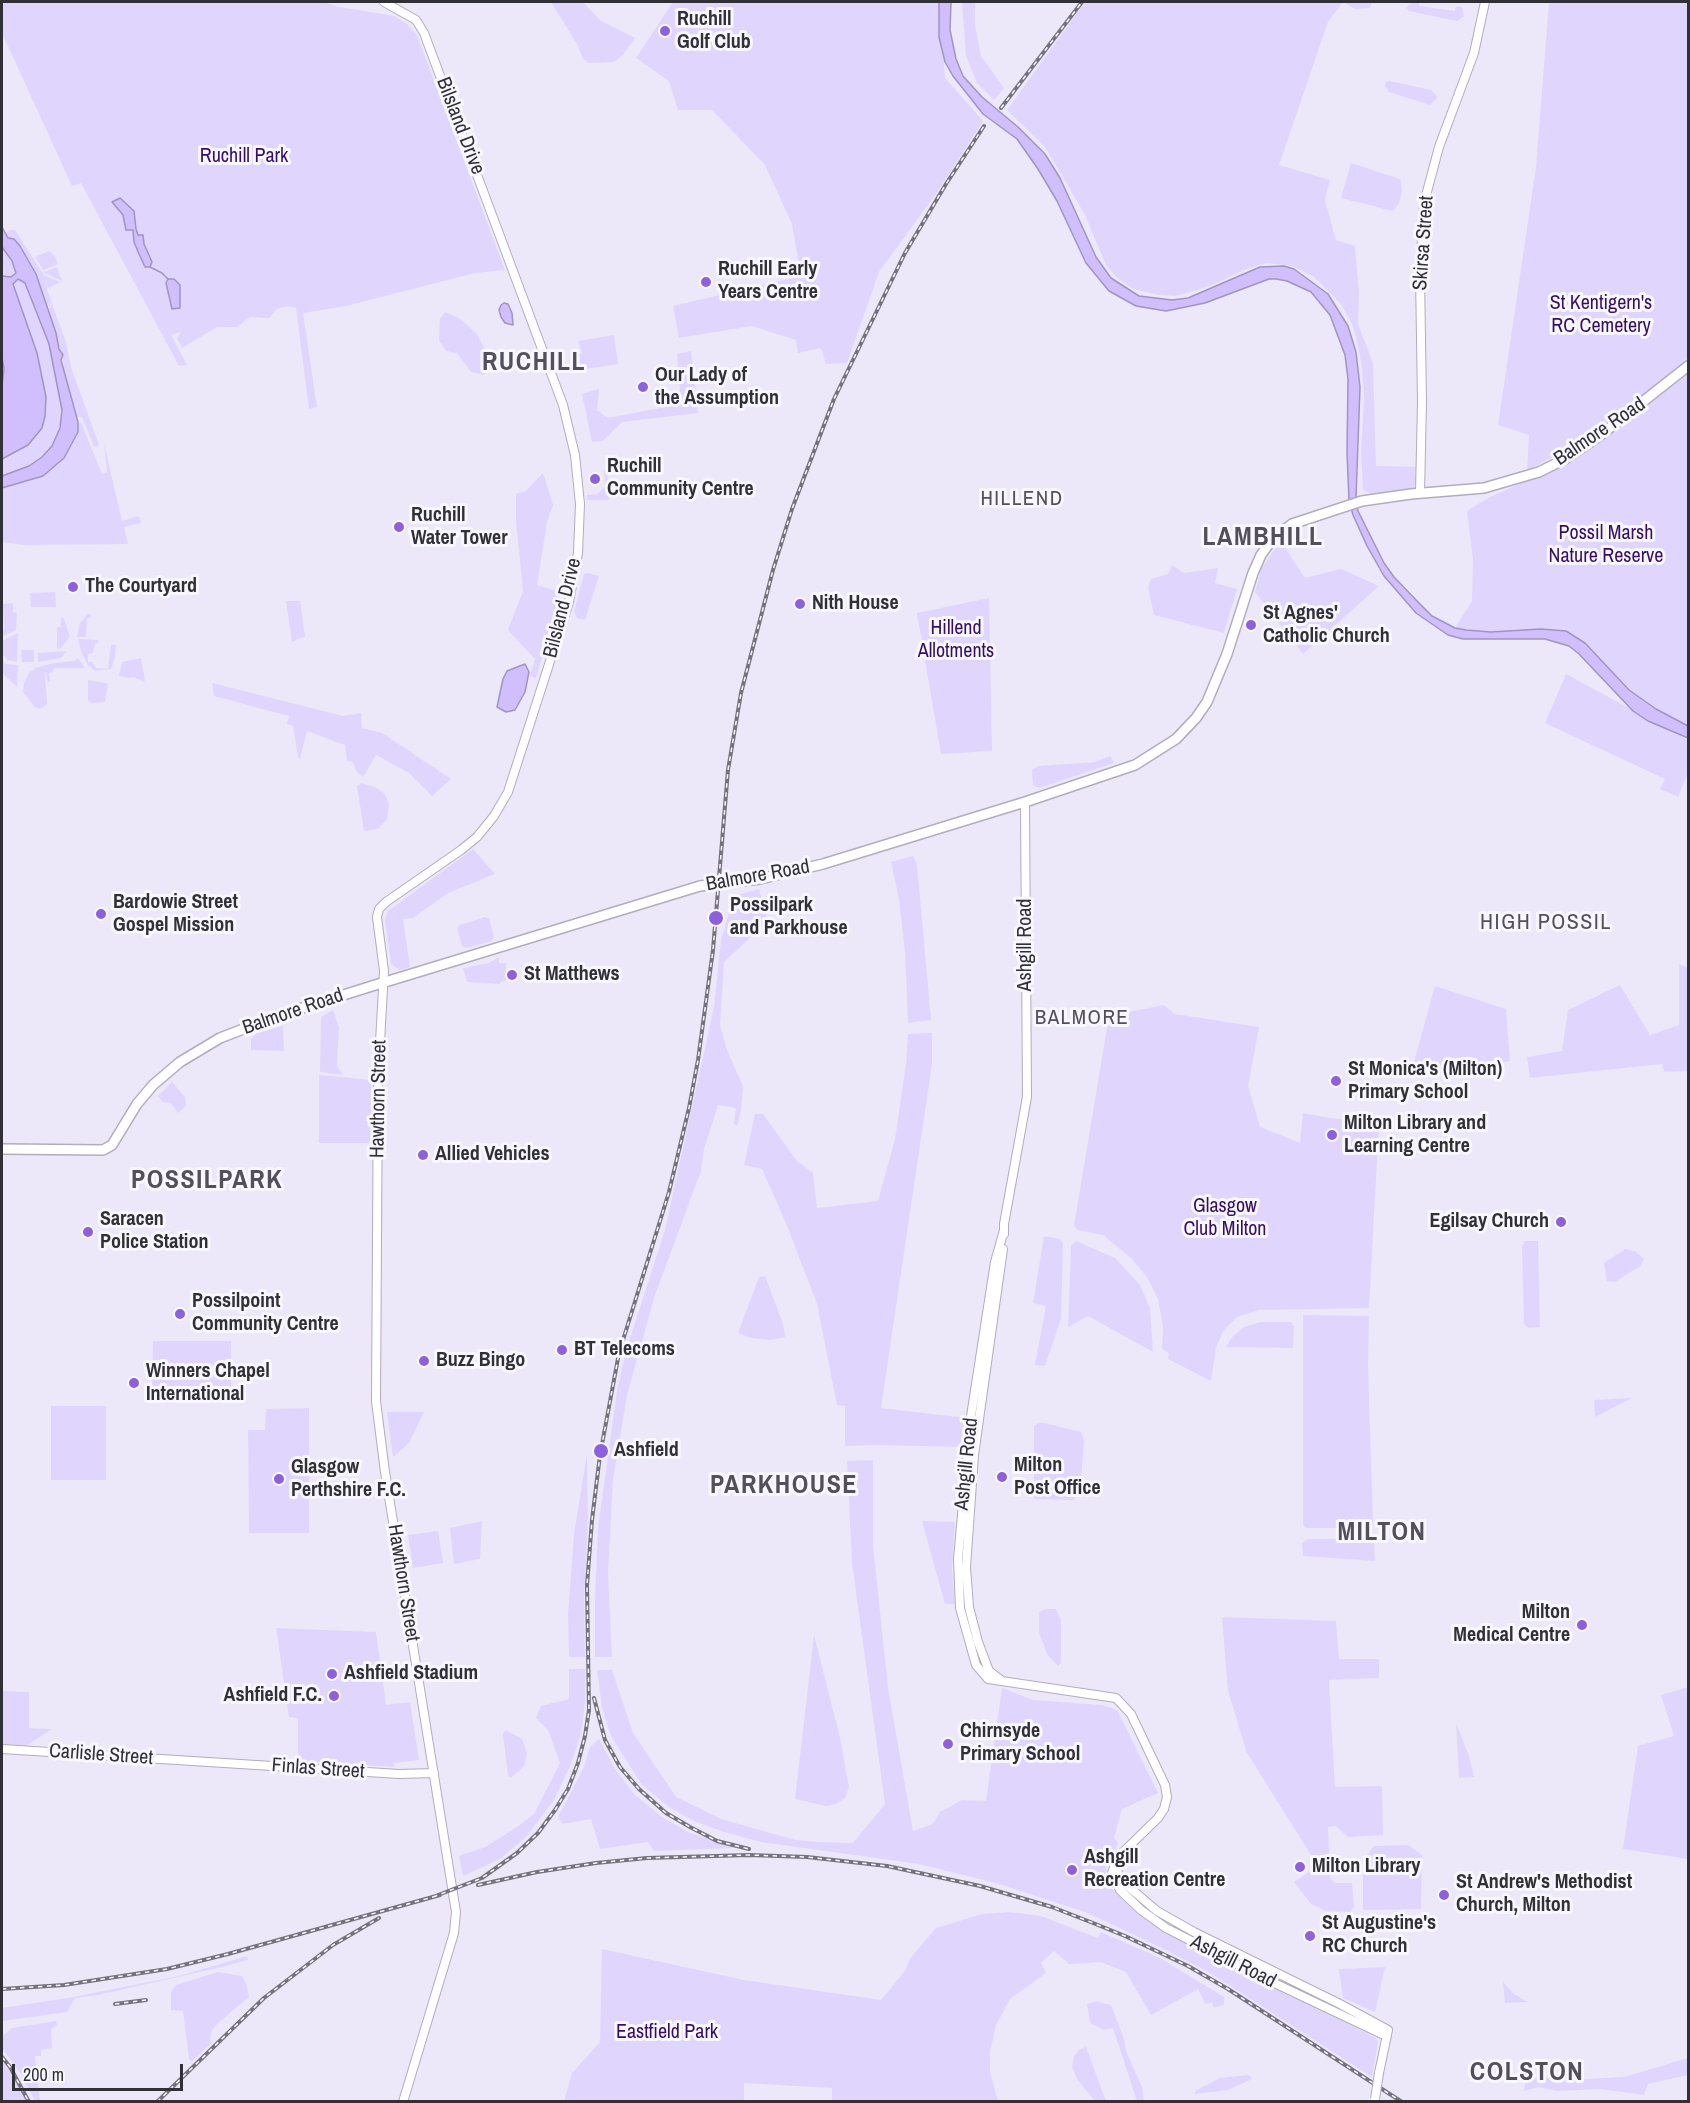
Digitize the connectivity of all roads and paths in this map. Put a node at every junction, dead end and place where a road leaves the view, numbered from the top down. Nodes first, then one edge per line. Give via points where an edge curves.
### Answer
1 (384, 2) edge
2 (1485, 2) edge
3 (1689, 366) edge
4 (1420, 493) junction
5 (1025, 802) junction
6 (379, 909) joint
7 (383, 982) junction
8 (2, 1149) edge
9 (2, 1749) edge
10 (201, 1761) joint
11 (434, 1773) junction
12 (1375, 2100) edge
13 (403, 2102) edge

1 - 6 street, Bilsland Drive via 421,25 462,131 563,405 576,462 580,514 569,602 508,792 494,816 471,842
2 - 4 street, Skirsa Street via 1474,53 1439,147 1424,203 1420,275
3 - 4 main road, Balmore Road via 1624,419 1565,459 1502,484
4 - 5 main road, Balmore Road via 1351,504 1292,524 1273,538 1252,573 1227,654 1196,718 1176,739 1135,765
5 - 7 main road, Balmore Road, bridge via 814,867 700,886
5 - 12 street, Ashgill Road, bridge via 1027,1097 1004,1230 974,1455 966,1567 969,1607 978,1642 989,1671 1002,1681 1116,1698 1131,1714 1167,1797 1158,1818 1118,1857 1117,1870 1123,1882 1157,1911 1341,2004 1387,2033
6 - 7 street, Hawthorn Street
7 - 8 main road, Balmore Road via 246,1027 198,1050 153,1085 112,1145 103,1150
7 - 11 street, Hawthorn Street via 378,1077 376,1401
9 - 10 street, Carlisle Street
10 - 11 street, Finlas Street
11 - 13 street, Hawthorn Street via 456,1918

